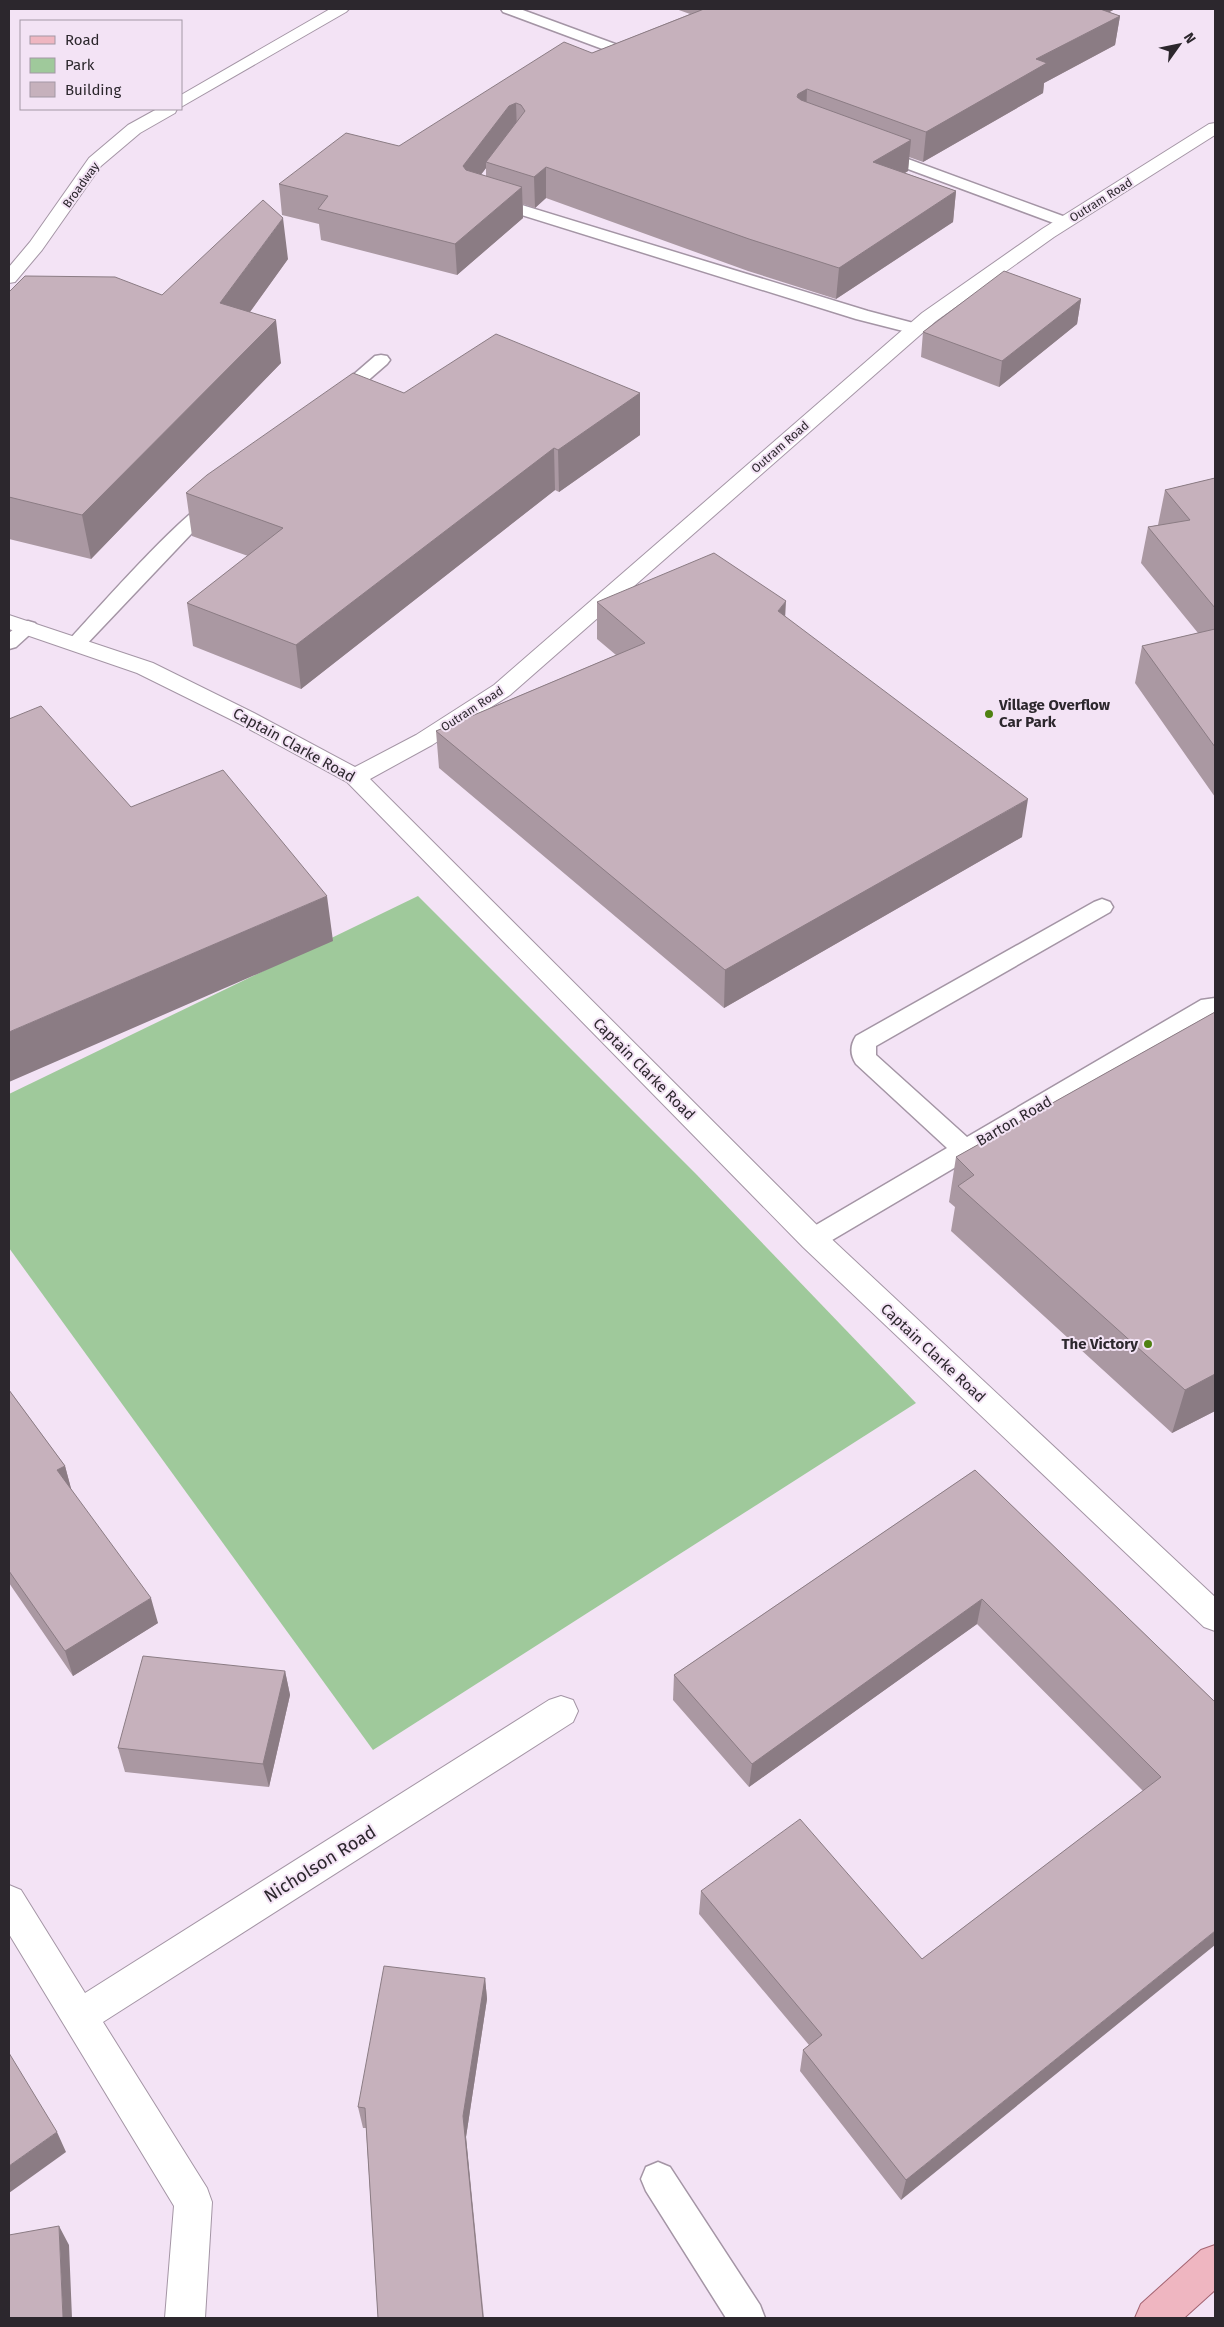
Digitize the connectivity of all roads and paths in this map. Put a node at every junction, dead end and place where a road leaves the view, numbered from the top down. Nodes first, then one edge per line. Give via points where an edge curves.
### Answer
1 (341, 9) edge
2 (508, 9) edge
3 (621, 51) edge
4 (182, 101) edge
5 (167, 110) edge
6 (1215, 128) edge
7 (1195, 142) junction
8 (861, 146) edge
9 (1215, 148) edge
10 (480, 188) edge
11 (1065, 222) junction
12 (9, 278) edge
13 (915, 329) junction
14 (381, 360) dead end
15 (321, 412) edge
16 (231, 489) edge
17 (15, 630) edge
18 (76, 644) junction
19 (355, 777) junction
20 (1102, 907) dead end
21 (1215, 1006) edge
22 (965, 1150) junction
23 (813, 1239) junction
24 (1215, 1617) edge
25 (561, 1711) dead end
26 (9, 1902) edge
27 (79, 2017) junction
28 (658, 2179) dead end
29 (1215, 2264) edge
30 (185, 2318) edge
31 (747, 2318) edge
32 (1155, 2318) edge

1 - 4 street
2 - 3 lane
5 - 12 street, Broadway via 134,129 96,162
6 - 7 street, Outram Road
7 - 9 street
7 - 11 street, Outram Road
8 - 11 lane
10 - 13 lane via 474,196
11 - 13 street, Outram Road
13 - 19 street, Outram Road via 502,690 424,740
14 - 15 lane
16 - 18 lane via 186,528
17 - 18 street, Captain Clarke Road
18 - 19 street, Captain Clarke Road via 145,668
19 - 23 street, Captain Clarke Road
20 - 22 lane via 864,1042 864,1058
21 - 22 lane, Barton Road via 1209,1006
22 - 23 lane, Barton Road
23 - 24 street, Captain Clarke Road
25 - 27 street, Nicholson Road
26 - 27 street
27 - 30 street via 194,2202
28 - 31 lane
29 - 32 main road

